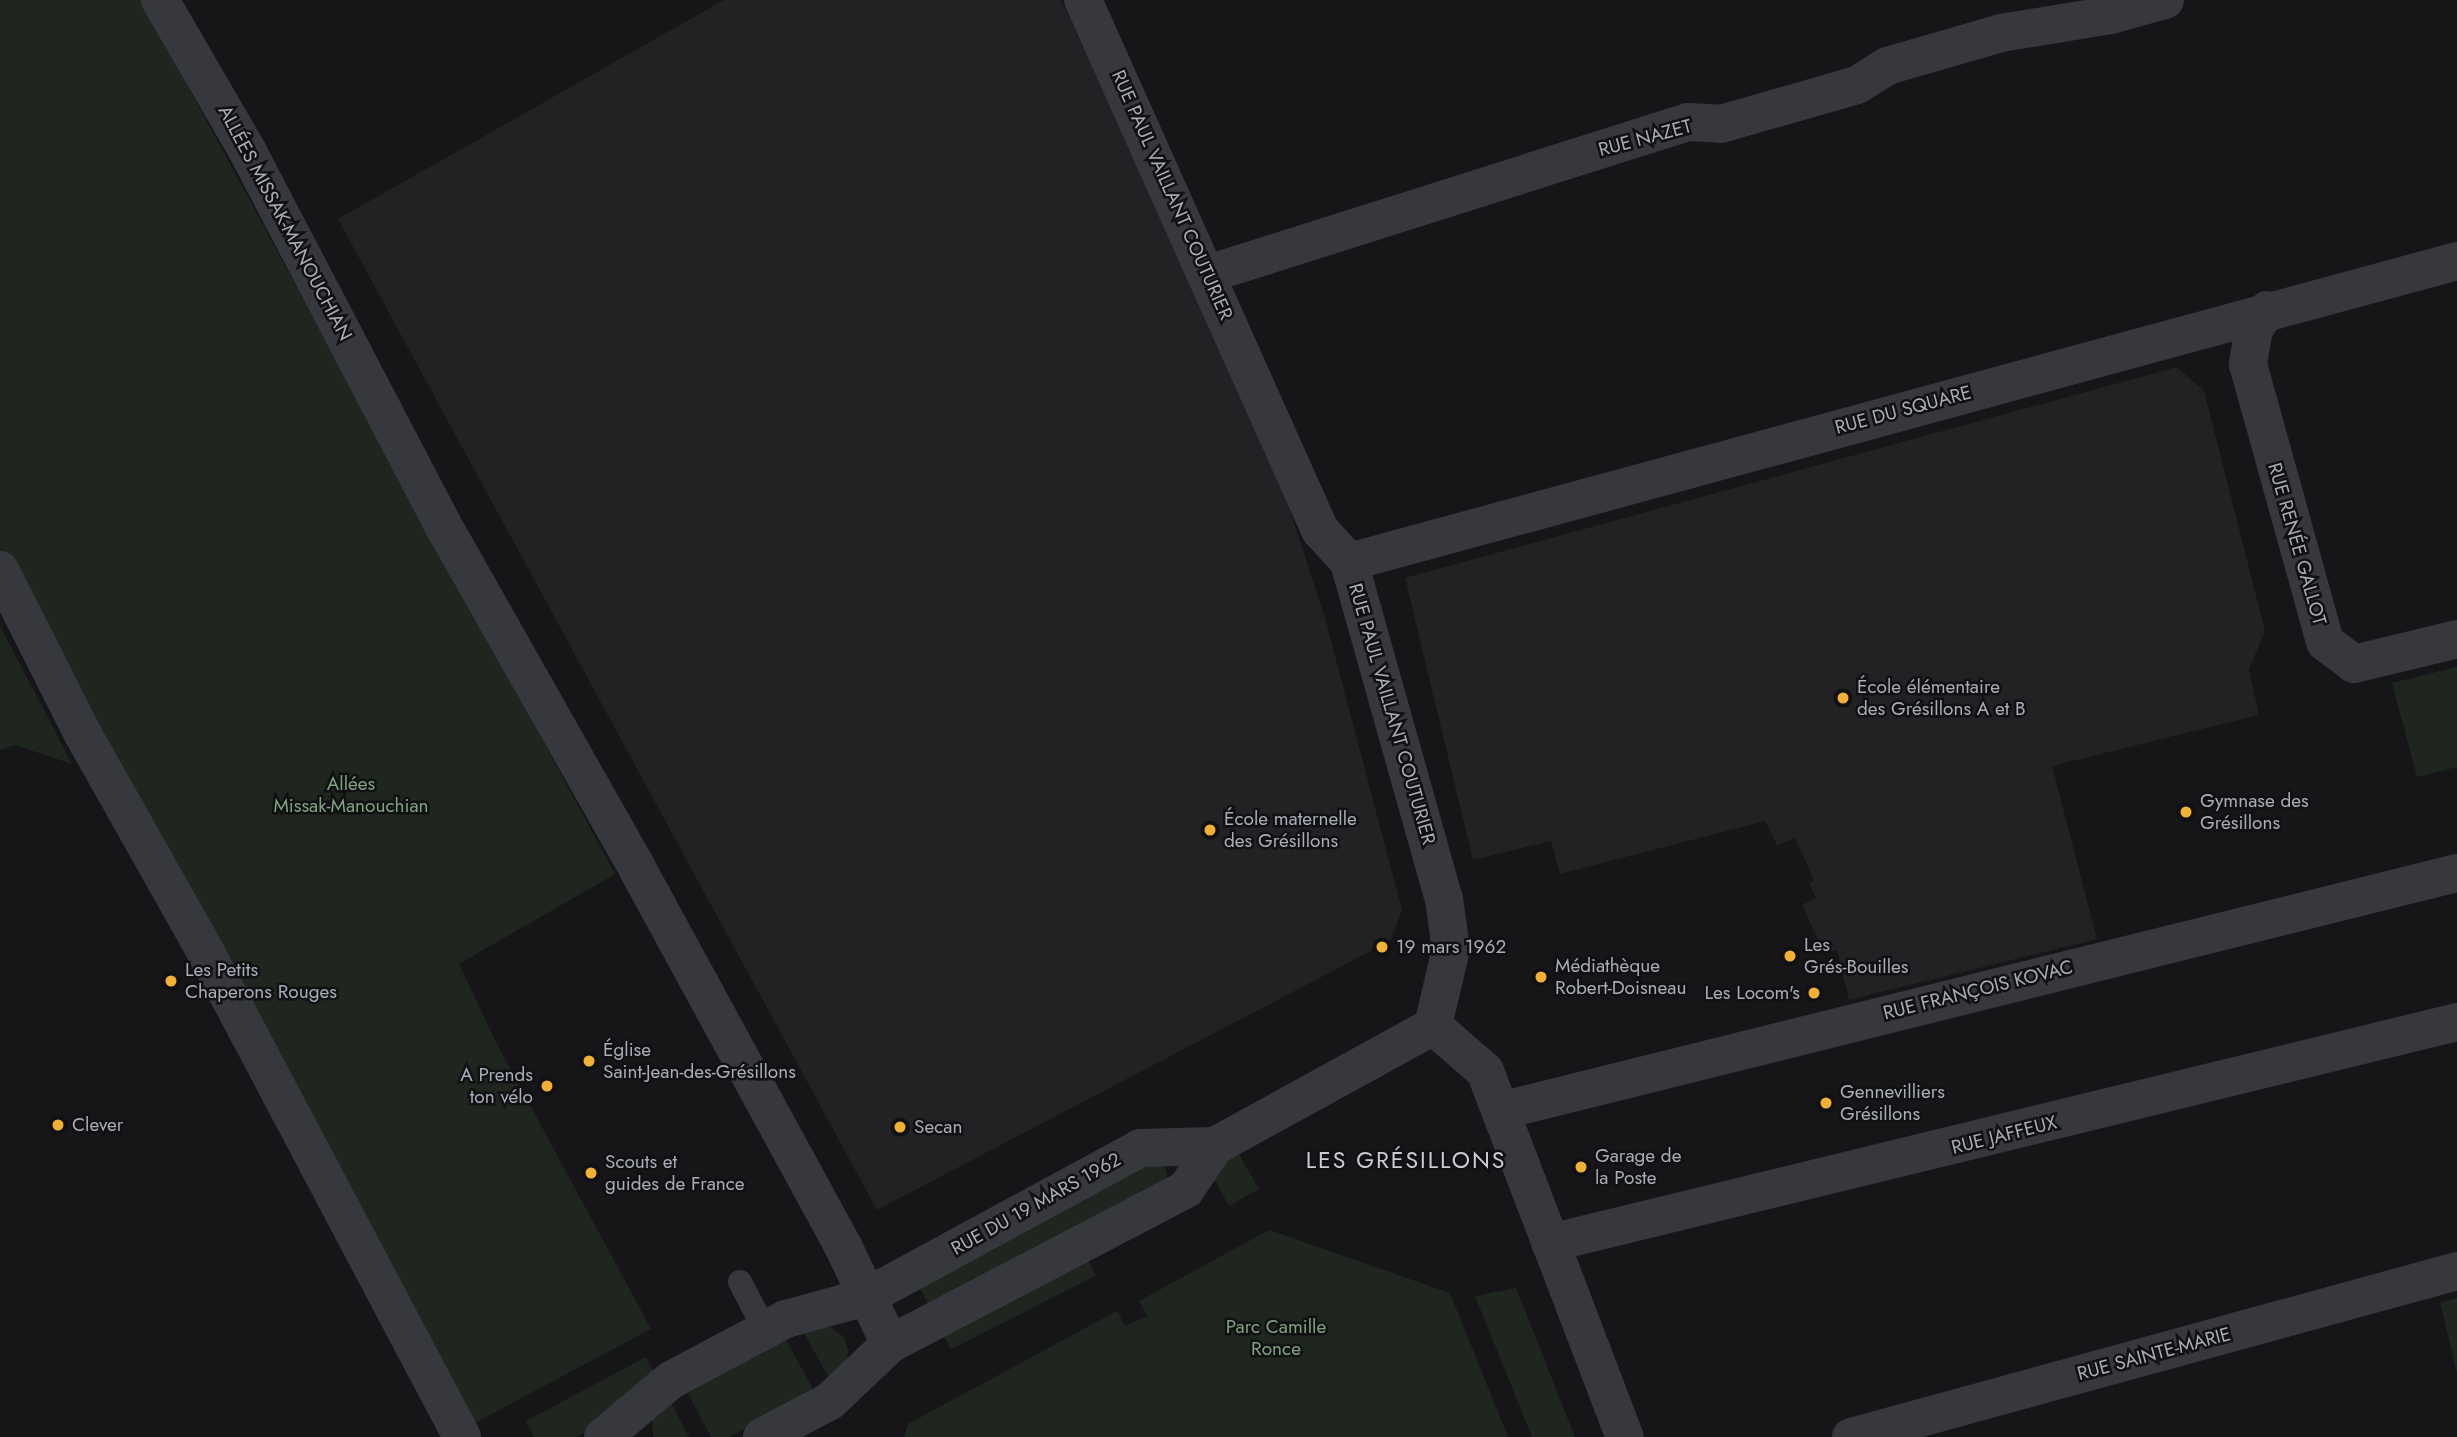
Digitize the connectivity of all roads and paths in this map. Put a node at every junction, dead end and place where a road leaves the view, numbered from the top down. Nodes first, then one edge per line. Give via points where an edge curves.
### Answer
1 (160, 0) edge
2 (1083, 0) edge
3 (2165, 0) edge
4 (2109, 8) edge
5 (2457, 261) edge
6 (1209, 274) junction
7 (2267, 310) junction
8 (1349, 562) junction
9 (0, 570) edge
10 (2457, 639) edge
11 (2457, 873) edge
12 (2457, 1022) edge
13 (1433, 1026) junction
14 (1500, 1111) junction
15 (1215, 1146) junction
16 (1550, 1243) junction
17 (2457, 1271) edge
18 (740, 1282) dead end
19 (866, 1297) junction
20 (765, 1330) junction
21 (890, 1344) junction
22 (803, 1429) edge
23 (622, 1431) edge
24 (462, 1437) edge
25 (762, 1437) edge
26 (1625, 1437) edge
27 (1851, 1437) edge

1 - 19 street, ALLÉES MISSAK-MANOUCHIAN via 300,246 447,532 645,882 843,1246
2 - 6 street, RUE PAUL VAILLANT COUTURIER
3 - 4 street, RUE NAZET
4 - 6 street, RUE NAZET via 1887,66 1857,85 1721,124 1688,122
5 - 7 street, RUE DU SQUARE
6 - 8 street, RUE PAUL VAILLANT COUTURIER via 1320,530
7 - 8 street, RUE DU SQUARE
7 - 10 street, RUE RENÉE GALLOT via 2254,329 2248,364 2325,642 2354,664
8 - 13 street, RUE PAUL VAILLANT COUTURIER via 1444,899 1451,949
9 - 24 street via 84,736 205,951
11 - 14 street, RUE FRANÇOIS KOVAC
12 - 16 street, RUE JAFFEUX
13 - 14 street via 1485,1071
13 - 15 street, RUE DU 19 MARS 1962
14 - 16 street
15 - 19 street, RUE DU 19 MARS 1962 via 1140,1148
15 - 21 street, RUE DU 19 MARS 1962 via 1186,1189
16 - 26 street
17 - 27 street, RUE SAINTE-MARIE
18 - 20 lane
19 - 20 street, RUE DU 19 MARS 1962 via 786,1319
19 - 21 street
20 - 23 street, RUE DU 19 MARS 1962 via 671,1380
21 - 22 street, RUE DU 19 MARS 1962
22 - 25 street, RUE DU 19 MARS 1962

